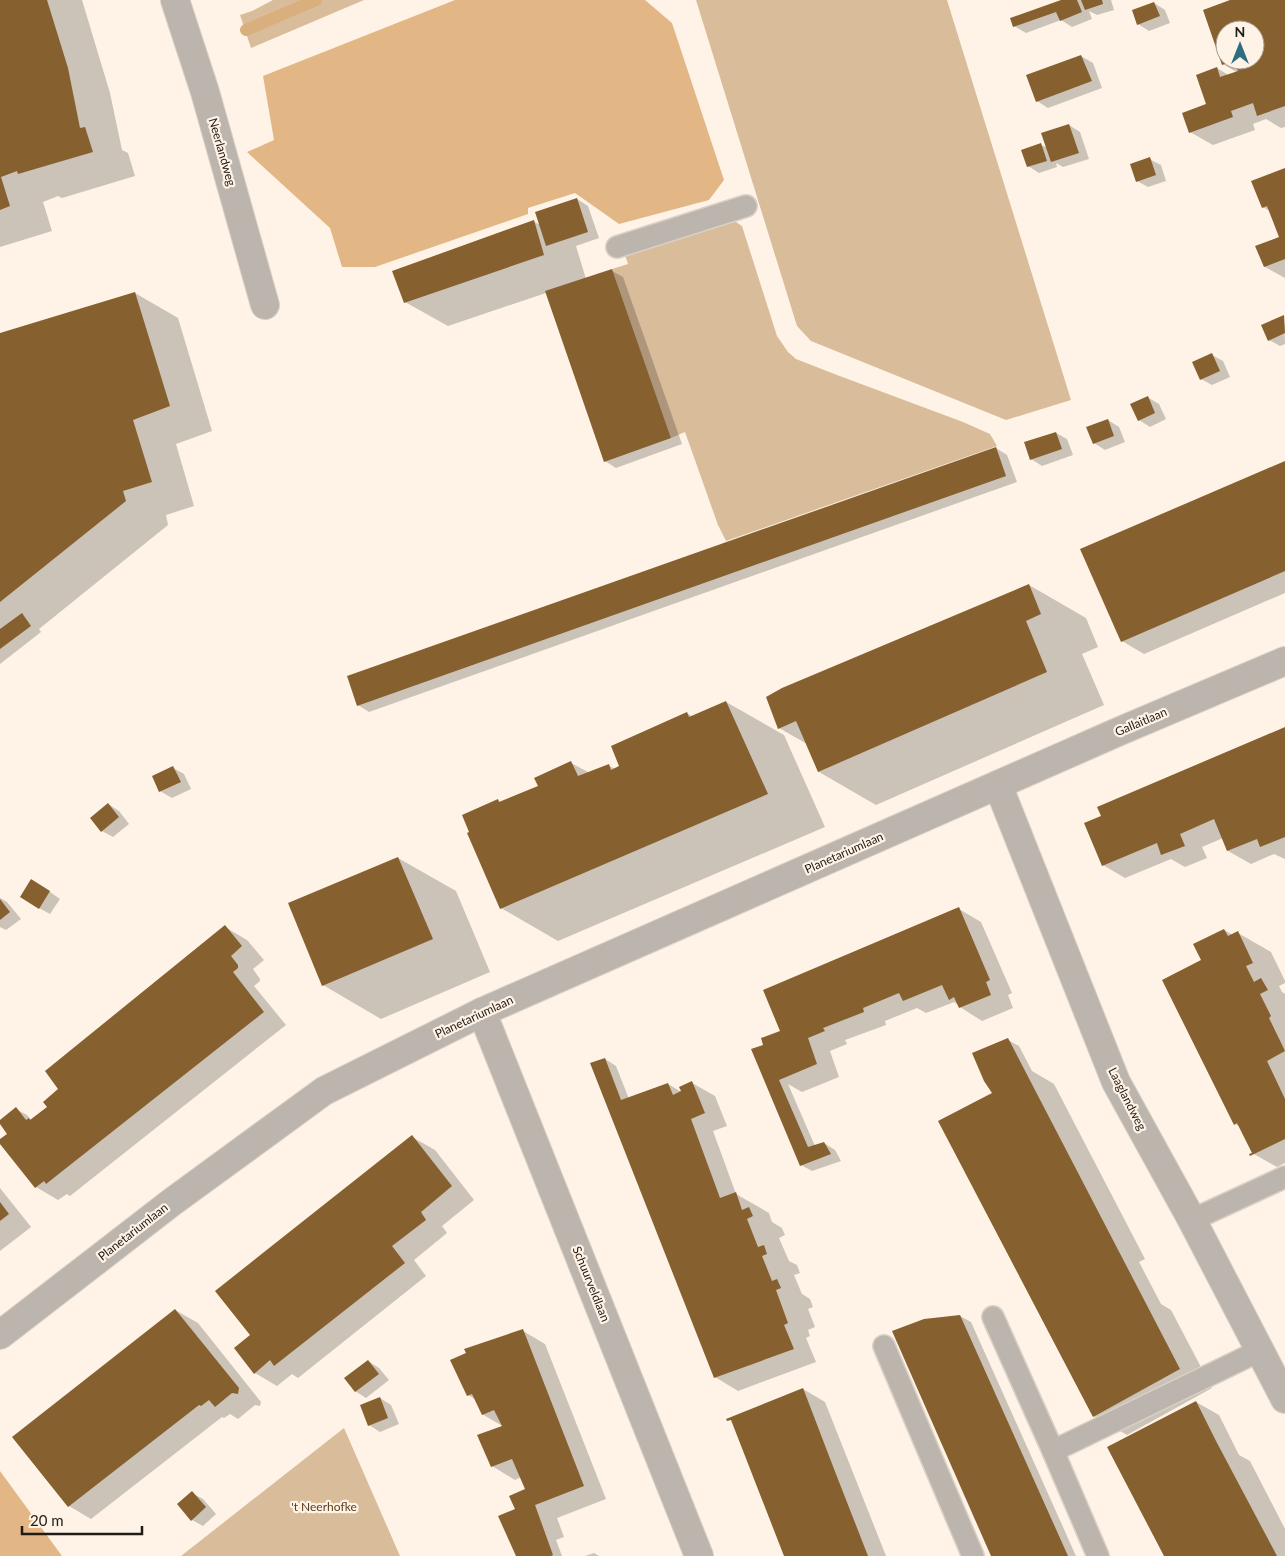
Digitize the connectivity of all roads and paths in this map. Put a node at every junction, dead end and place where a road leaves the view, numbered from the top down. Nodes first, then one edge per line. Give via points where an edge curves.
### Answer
1 (176, 0) edge
2 (746, 206) dead end
3 (617, 247) dead end
4 (265, 305) dead end
5 (1285, 661) edge
6 (998, 785) junction
7 (482, 1012) junction
8 (1285, 1177) edge
9 (1192, 1220) junction
10 (993, 1316) dead end
11 (0, 1335) edge
12 (884, 1346) dead end
13 (1261, 1350) junction
14 (1285, 1399) edge
15 (1053, 1451) junction
16 (699, 1556) edge
17 (973, 1556) edge
18 (1098, 1556) edge

1 - 4 street, Neerlandweg
2 - 3 lane
5 - 6 street, Gallaitlaan
6 - 7 street, Planetariumlaan
6 - 9 street, Laaglandweg via 1116,1082
7 - 11 street, Planetariumlaan via 324,1091 172,1202
7 - 16 street, Schuurveldlaan
8 - 9 lane
9 - 13 street, Laaglandweg
10 - 15 lane
12 - 17 lane
13 - 14 street, Laaglandweg
13 - 15 lane
15 - 18 lane

